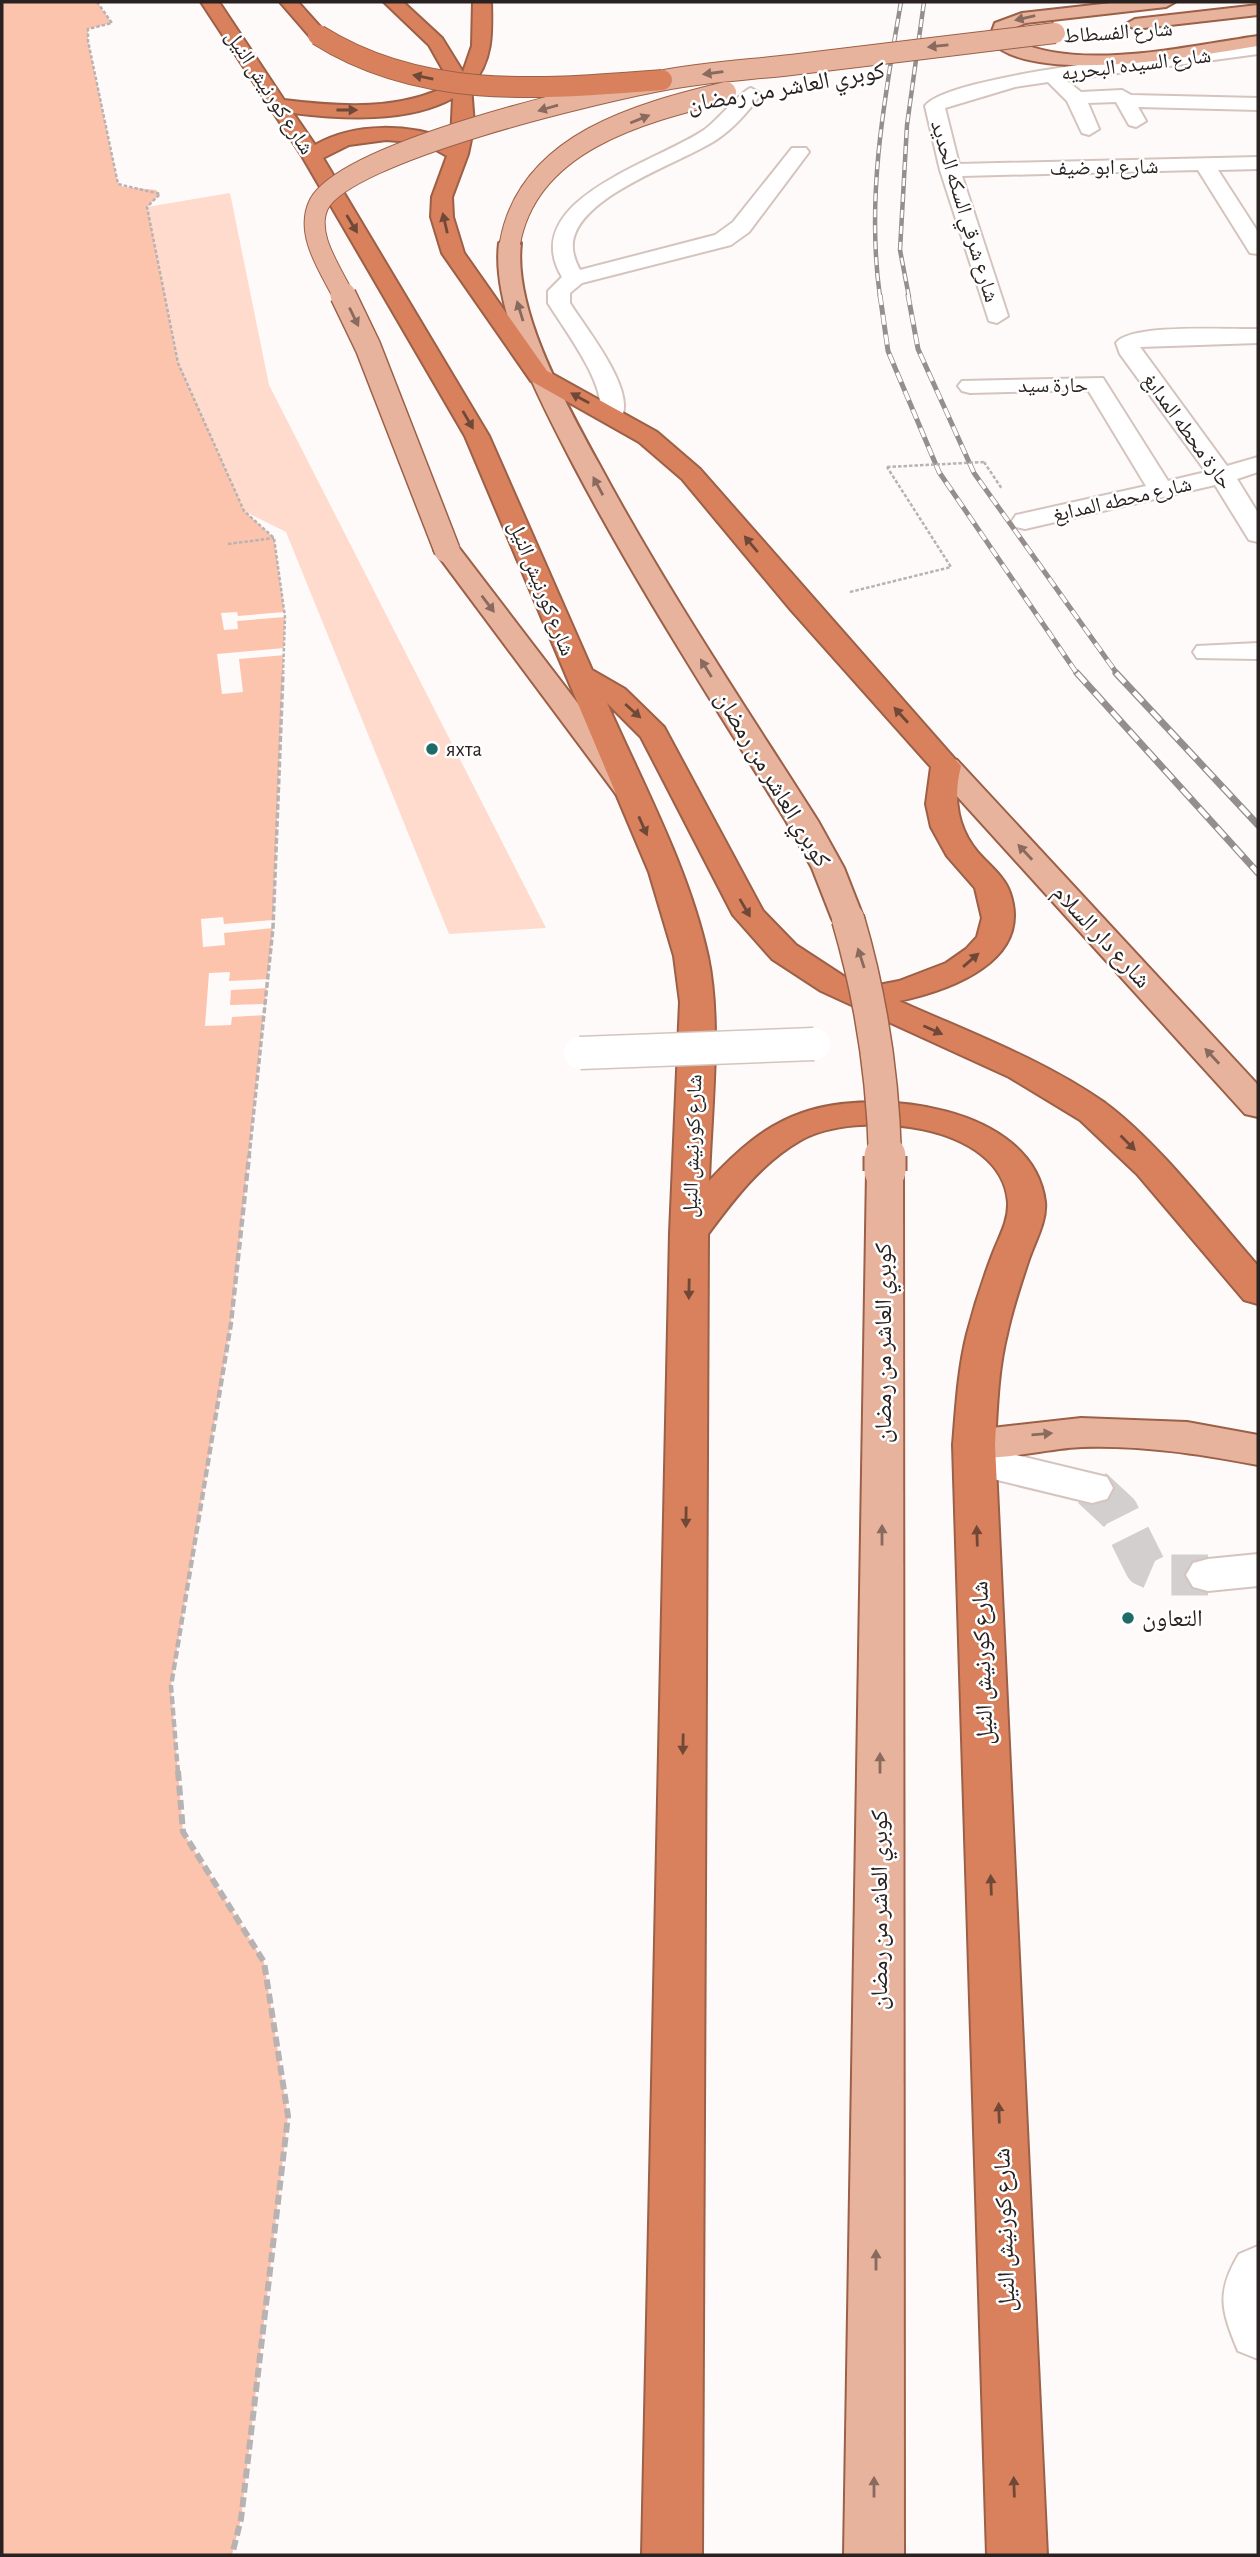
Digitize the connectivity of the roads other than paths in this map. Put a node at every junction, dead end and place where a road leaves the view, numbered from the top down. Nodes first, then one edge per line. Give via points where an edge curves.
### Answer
1 (210, 2) edge
2 (289, 2) edge
3 (393, 2) edge
4 (482, 2) edge
5 (1166, 2) edge
6 (1258, 10) edge
7 (1258, 27) edge
8 (1258, 41) edge
9 (1258, 48) edge
10 (1235, 51) junction
11 (1152, 61) junction
12 (1258, 67) edge
13 (1046, 76) junction
14 (1192, 76) dead end
15 (662, 80) junction
16 (462, 86) junction
17 (1011, 90) junction
18 (751, 94) dead end
19 (1073, 95) junction
20 (1258, 104) edge
21 (279, 105) junction
22 (1158, 112) dead end
23 (1132, 113) junction
24 (1089, 129) dead end
25 (799, 152) dead end
26 (458, 154) junction
27 (312, 156) junction
28 (1258, 163) edge
29 (1205, 164) junction
30 (950, 170) junction
31 (1258, 248) edge
32 (575, 278) junction
33 (997, 316) dead end
34 (1258, 336) edge
35 (539, 376) junction
36 (970, 386) dead end
37 (611, 415) junction
38 (1258, 464) edge
39 (1222, 476) junction
40 (1161, 490) junction
41 (1025, 521) dead end
42 (1258, 534) edge
43 (1258, 651) edge
44 (1207, 652) dead end
45 (577, 673) junction
46 (946, 766) junction
47 (627, 788) junction
48 (863, 998) junction
49 (814, 1044) dead end
50 (580, 1052) dead end
51 (1258, 1106) edge
52 (689, 1233) junction
53 (1258, 1291) edge
54 (1258, 1450) edge
55 (974, 1453) junction
56 (1092, 1488) tunnel mouth
57 (1258, 1570) edge
58 (1208, 1576) tunnel mouth
59 (1258, 2272) edge
60 (1258, 2332) edge
61 (672, 2555) edge
62 (874, 2555) edge
63 (1017, 2555) edge

1 - 21 highway, شارع كورنيش النيل
15 -> 2 highway, bridge via 534,88 404,73 328,43
3 - 16 highway via 436,42
4 - 16 highway via 480,56
5 -> 8 main road, شارع الفسطاط via 1022,18 1001,27 998,39 1031,55 1089,61
6 -> 15 main road, كوبري العاشر من رمضان, bridge
35 -> 7 main road, كوبري العاشر من رمضان, bridge via 507,268 510,243 517,210 553,163 576,146 665,108 724,92
9 - 10 street, شارع السيده البحريه
10 - 11 street, شارع السيده البحريه
10 - 12 street
11 - 13 street, شارع السيده البحريه
11 - 14 street via 1167,74
13 - 17 street, شارع السيده البحريه
13 - 19 street
15 -> 47 main road, كوبري العاشر من رمضان, bridge via 569,102 375,163 320,202 313,223 368,347 447,550
21 -> 16 highway via 324,110 396,107 428,101
16 - 26 highway via 464,125
17 - 19 street
17 - 30 street, شارع شرقي السكه الحديد via 946,99 935,106
18 - 32 street via 738,114 712,134 577,212 561,243 566,267
19 - 23 street via 1122,96
19 - 24 street
20 - 23 street
21 - 27 highway, شارع كورنيش النيل
22 - 23 street
25 - 32 street via 741,227 723,240
26 - 27 highway via 433,140 387,135 340,141
35 -> 26 highway via 453,253 442,217 442,197
27 -> 45 highway, شارع كورنيش النيل via 477,436
28 - 29 street, شارع ابو ضيف
29 - 30 street, شارع ابو ضيف
29 - 31 street
30 - 33 street, شارع شرقي السكه الحديد
32 - 37 street via 556,297 612,390
34 - 39 street, حارة محطه المدابغ via 1132,339 1128,349
37 -> 35 highway
62 -> 35 main road, كوبري العاشر من رمضان, bridge via 885,1171 877,1030 866,973 828,869 630,547
36 - 40 street, حارة سيد via 1095,383
46 -> 37 highway via 691,474 648,437
38 - 39 street, شارع محطه المدابغ
39 - 40 street, شارع محطه المدابغ
39 - 42 street, حارة محطه المدابغ
40 - 41 street, شارع محطه المدابغ
43 - 44 street
45 - 47 highway, شارع كورنيش النيل
45 -> 48 highway via 615,695 654,733 748,915 807,968
48 -> 46 highway via 906,991 953,974 981,951 996,927 994,894 986,878 952,840 943,820 939,801
51 -> 46 main road, شارع دار السلام
47 -> 52 highway, شارع كورنيش النيل via 672,892 697,1002
48 -> 53 highway via 1021,1069 1093,1112 1150,1166
49 - 50 street, bridge
52 - 55 highway, شارع كورنيش النيل via 711,1203 767,1148 808,1123 834,1115 891,1112 919,1116 947,1123 992,1147 1020,1179 1027,1216 1007,1264 986,1338
52 -> 61 highway, شارع كورنيش النيل
55 -> 54 main road via 1023,1436 1126,1431 1179,1435
55 - 56 street
63 -> 55 highway, شارع كورنيش النيل
57 - 58 street
59 - 60 street via 1249,2288

